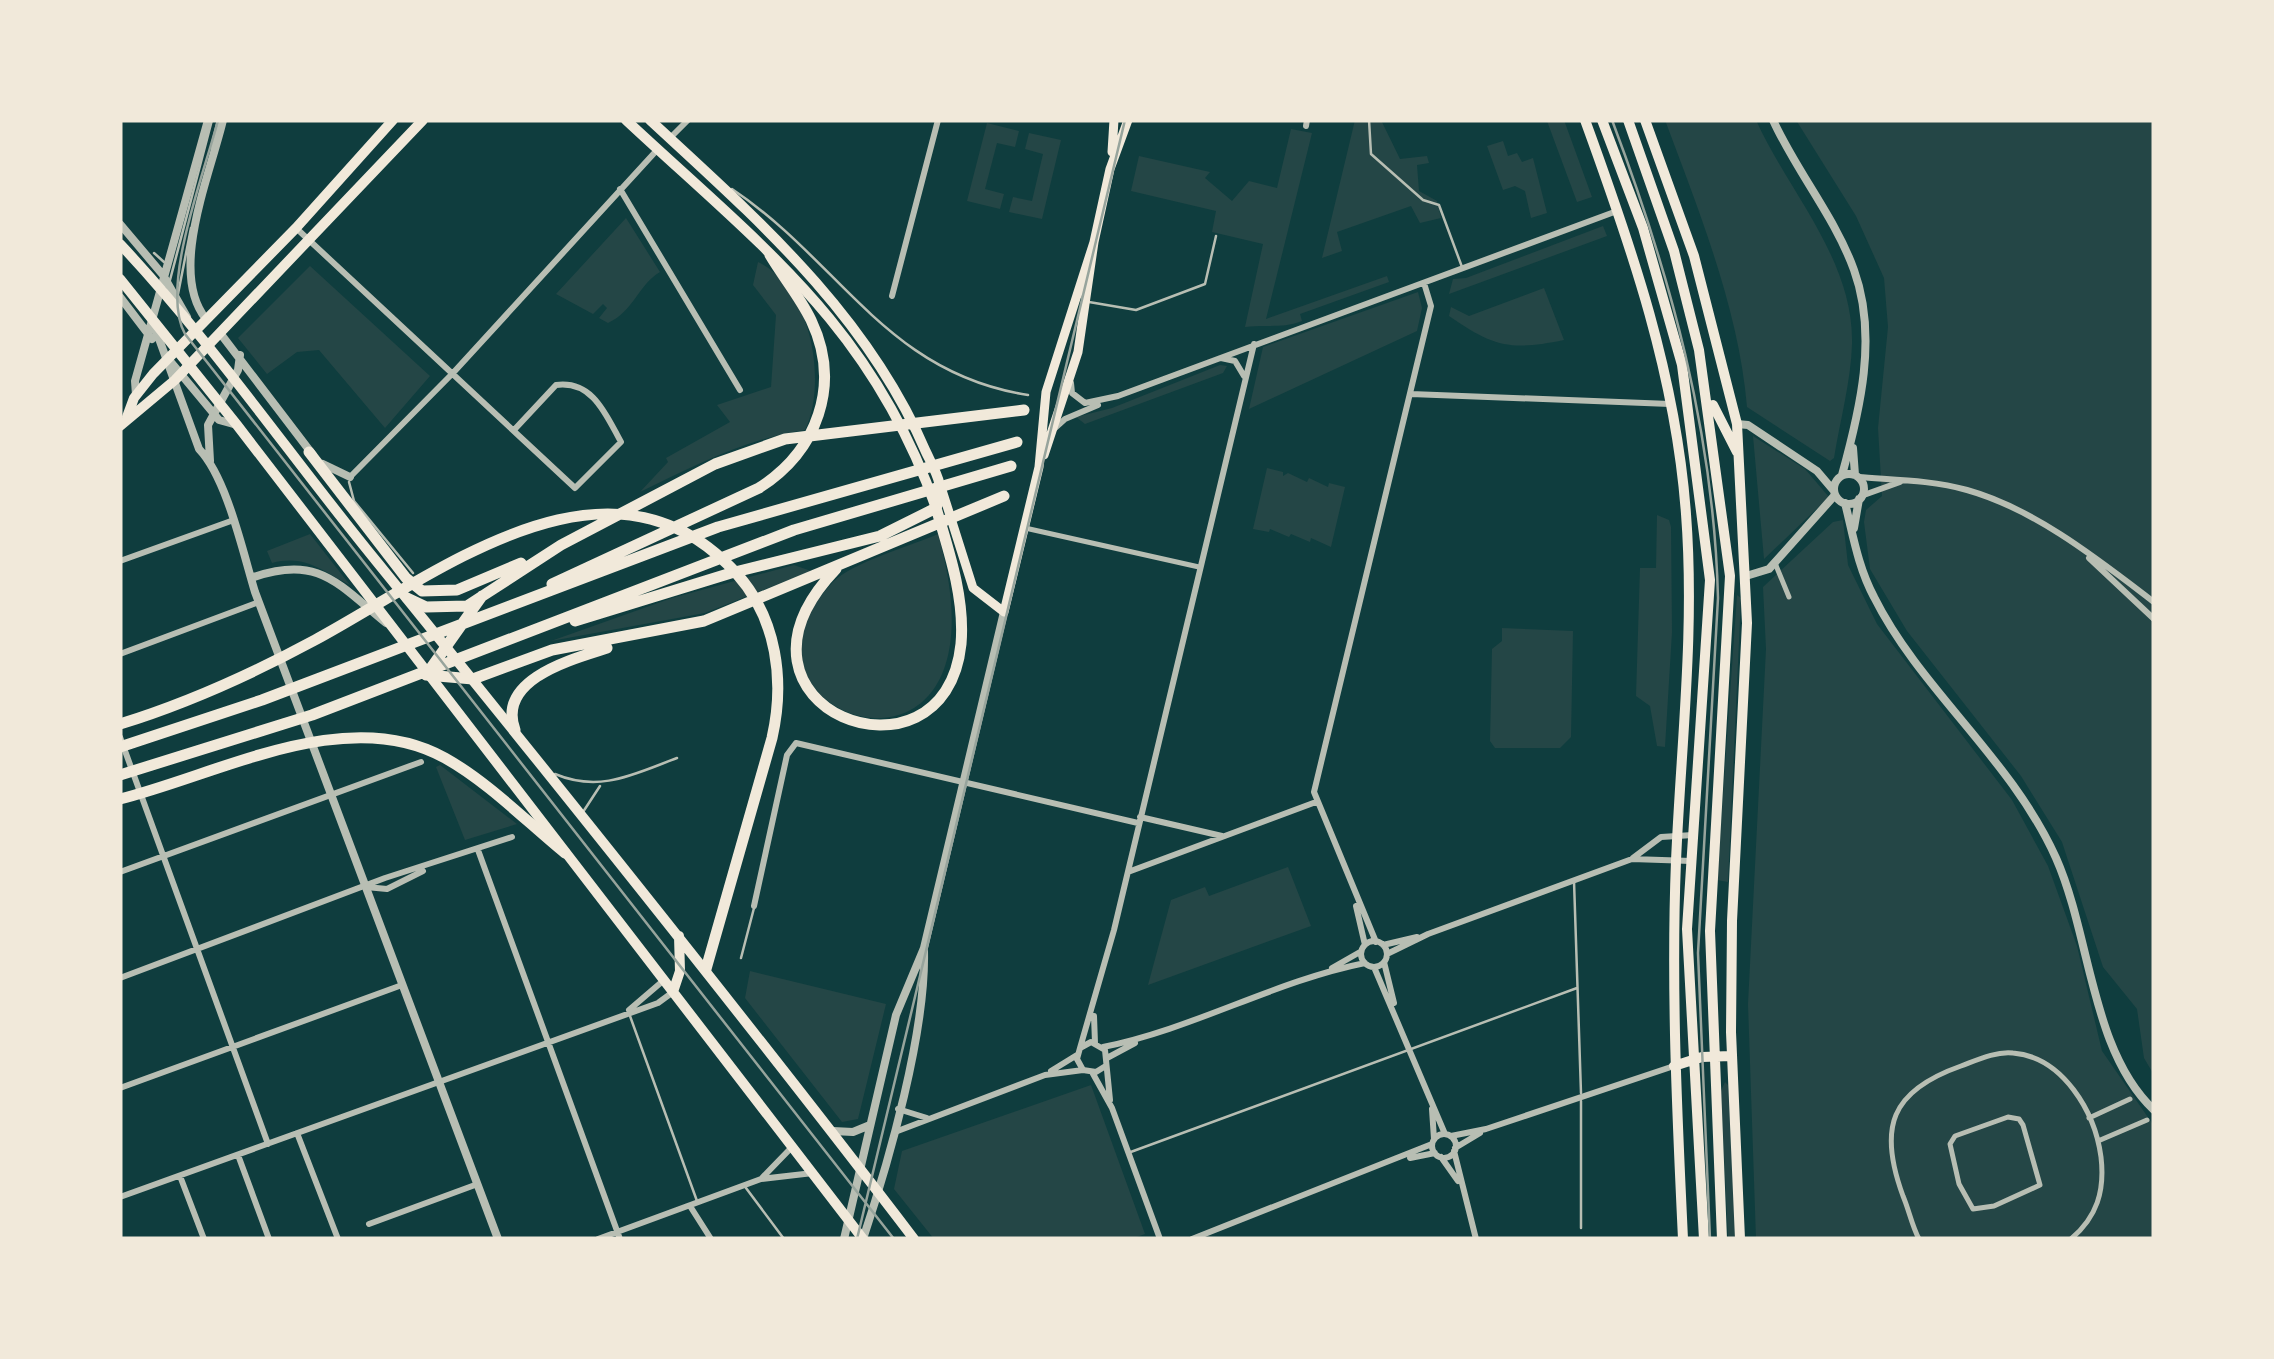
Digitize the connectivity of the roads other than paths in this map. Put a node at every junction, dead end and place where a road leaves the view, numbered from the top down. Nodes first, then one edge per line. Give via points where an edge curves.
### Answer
1 (210, 120) edge
2 (221, 120) edge
3 (393, 120) edge
4 (423, 120) edge
5 (626, 120) edge
6 (650, 120) edge
7 (688, 120) edge
8 (938, 120) edge
9 (1114, 120) edge
10 (1128, 120) edge
11 (1370, 120) edge
12 (1584, 120) edge
13 (1602, 120) edge
14 (1628, 120) edge
15 (1645, 120) edge
16 (1772, 120) edge
17 (670, 138) junction
18 (1611, 144) junction
19 (657, 150) junction
20 (1597, 154) junction
21 (1110, 169) junction
22 (710, 175) junction
23 (620, 189) junction
24 (1618, 211) junction
25 (120, 224) edge
26 (296, 228) junction
27 (1216, 236) dead end
28 (311, 240) junction
29 (1094, 242) junction
30 (120, 244) edge
31 (173, 249) junction
32 (770, 255) junction
33 (168, 267) junction
34 (1463, 268) junction
35 (120, 279) edge
36 (1424, 283) junction
37 (162, 294) junction
38 (892, 296) dead end
39 (120, 297) edge
40 (1089, 302) junction
41 (206, 319) junction
42 (154, 324) junction
43 (190, 328) junction
44 (220, 333) junction
45 (1254, 344) junction
46 (202, 353) junction
47 (240, 355) junction
48 (1220, 358) junction
49 (166, 360) junction
50 (454, 372) junction
51 (175, 380) junction
52 (1071, 380) junction
53 (1243, 387) junction
54 (740, 390) dead end
55 (1410, 394) junction
56 (136, 395) junction
57 (892, 395) junction
58 (1028, 395) dead end
59 (1118, 396) junction
60 (1709, 397) junction
61 (1689, 401) junction
62 (1671, 404) junction
63 (1024, 410) dead end
64 (123, 422) edge
65 (237, 424) junction
66 (1738, 424) junction
67 (1056, 428) junction
68 (1854, 429) junction
69 (514, 430) junction
70 (1017, 442) dead end
71 (309, 452) junction
72 (1738, 453) junction
73 (210, 460) junction
74 (1807, 464) junction
75 (1011, 466) dead end
76 (1039, 467) junction
77 (1842, 476) junction
78 (1856, 476) junction
79 (350, 477) junction
80 (1916, 480) junction
81 (939, 483) junction
82 (1834, 493) junction
83 (1004, 496) dead end
84 (1860, 498) junction
85 (1845, 503) junction
86 (936, 508) junction
87 (231, 520) junction
88 (1812, 522) junction
89 (1024, 528) junction
90 (561, 545) junction
91 (1854, 547) junction
92 (956, 556) junction
93 (2088, 557) junction
94 (120, 561) edge
95 (1775, 562) junction
96 (1199, 567) junction
97 (836, 570) junction
98 (412, 574) dead end
99 (1730, 576) junction
100 (1746, 576) junction
101 (251, 578) junction
102 (1710, 580) junction
103 (482, 596) junction
104 (1789, 597) dead end
105 (407, 598) junction
106 (259, 602) junction
107 (2154, 602) edge
108 (1004, 612) junction
109 (485, 616) junction
110 (2154, 619) edge
111 (392, 628) junction
112 (649, 634) junction
113 (502, 643) junction
114 (446, 645) junction
115 (120, 654) edge
116 (426, 675) junction
117 (473, 678) junction
118 (120, 724) edge
119 (515, 730) junction
120 (120, 737) edge
121 (120, 746) edge
122 (677, 758) dead end
123 (420, 762) dead end
124 (549, 772) junction
125 (120, 775) edge
126 (964, 781) junction
127 (602, 785) junction
128 (333, 795) junction
129 (120, 799) edge
130 (1316, 802) junction
131 (583, 814) junction
132 (1139, 820) junction
133 (1233, 835) junction
134 (1678, 835) junction
135 (1693, 836) junction
136 (512, 837) dead end
137 (478, 850) junction
138 (565, 853) junction
139 (164, 856) junction
140 (1632, 859) junction
141 (1676, 859) junction
142 (1691, 861) junction
143 (120, 872) edge
144 (1128, 872) junction
145 (1574, 880) junction
146 (366, 887) junction
147 (1353, 895) junction
148 (754, 906) joint
149 (1428, 934) junction
150 (679, 935) junction
151 (1379, 943) junction
152 (924, 948) junction
153 (1363, 948) junction
154 (197, 950) junction
155 (741, 958) dead end
156 (1386, 958) junction
157 (1365, 964) junction
158 (1374, 967) junction
159 (706, 969) junction
160 (1327, 971) junction
161 (120, 978) edge
162 (664, 980) junction
163 (402, 986) junction
164 (1578, 988) junction
165 (674, 992) junction
166 (1094, 1010) junction
167 (628, 1011) junction
168 (1396, 1014) junction
169 (1145, 1038) junction
170 (547, 1041) junction
171 (1099, 1045) junction
172 (234, 1047) junction
173 (1410, 1050) junction
174 (1079, 1052) junction
175 (1715, 1056) junction
176 (1731, 1056) junction
177 (1692, 1060) junction
178 (2042, 1061) junction
179 (1106, 1062) junction
180 (1674, 1066) junction
181 (2038, 1070) dead end
182 (1088, 1071) junction
183 (1045, 1075) junction
184 (436, 1081) junction
185 (120, 1088) edge
186 (1581, 1098) junction
187 (2130, 1099) dead end
188 (898, 1108) junction
189 (1112, 1108) junction
190 (1432, 1108) junction
191 (2154, 1110) edge
192 (1896, 1115) junction
193 (928, 1118) junction
194 (2089, 1118) junction
195 (1904, 1120) dead end
196 (2146, 1120) dead end
197 (870, 1126) junction
198 (1486, 1130) junction
199 (833, 1131) junction
200 (894, 1132) junction
201 (297, 1133) junction
202 (1448, 1135) junction
203 (2098, 1141) junction
204 (268, 1144) junction
205 (1950, 1144) joint
206 (793, 1146) junction
207 (1436, 1148) junction
208 (1455, 1150) junction
209 (1128, 1154) junction
210 (238, 1155) junction
211 (860, 1167) junction
212 (814, 1173) junction
213 (180, 1176) junction
214 (761, 1179) junction
215 (1459, 1182) junction
216 (475, 1185) junction
217 (744, 1186) junction
218 (878, 1193) junction
219 (120, 1197) edge
220 (694, 1204) junction
221 (2087, 1205) dead end
222 (2096, 1209) junction
223 (848, 1218) junction
224 (370, 1224) dead end
225 (1581, 1228) dead end
226 (618, 1236) edge
227 (204, 1239) edge
228 (269, 1239) edge
229 (338, 1239) edge
230 (494, 1239) edge
231 (598, 1239) edge
232 (711, 1239) edge
233 (784, 1239) edge
234 (844, 1239) edge
235 (863, 1239) edge
236 (914, 1239) edge
237 (1160, 1239) edge
238 (1192, 1239) edge
239 (1476, 1239) edge
240 (1683, 1239) edge
241 (1704, 1239) edge
242 (1722, 1239) edge
243 (1740, 1239) edge
244 (1920, 1239) edge
245 (2071, 1239) edge

1 - 31 street
1 - 37 lane
2 - 41 street via 189,264 192,298
2 - 43 lane via 179,276 178,309
3 - 26 main road
4 - 28 main road
5 - 19 main road
6 - 17 main road
7 - 17 street
8 - 38 street
9 - 21 main road
10 - 21 main road
11 - 34 lane via 1370,154 1423,200 1439,205
12 - 20 main road
13 - 18 main road
14 - 60 main road via 1680,274
15 - 66 main road via 1694,256
16 - 68 street via 1859,286 1867,340
17 - 19 main road
17 - 22 main road
18 - 20 main road
18 - 61 main road via 1654,265
19 - 23 street
19 - 32 main road
20 - 24 main road
21 - 29 main road
22 - 57 main road via 820,284 864,339
22 - 58 lane via 768,218 922,358 970,382
23 - 50 street
23 - 54 street
24 - 34 street
24 - 62 main road
25 - 43 street via 164,275
26 - 28 street
26 - 41 main road
27 - 40 lane via 1205,284 1136,310
28 - 44 main road
28 - 50 street
29 - 40 main road
29 - 76 main road via 1050,377
30 - 43 main road
31 - 33 street
31 - 33 lane via 154,252
32 - 57 main road via 822,304
32 - 109 highway via 813,324 825,380 814,428 786,469 760,488
33 - 37 street
34 - 36 street
35 - 65 main road
36 - 45 street
36 - 55 street via 1432,306
37 - 42 street
39 - 65 street via 219,420
40 - 52 main road
41 - 43 main road
41 - 44 main road
42 - 49 street
42 - 56 street via 134,381
43 - 46 lane
43 - 49 main road
43 - 105 main road
44 - 46 main road
44 - 47 street
45 - 48 street
45 - 53 street
46 - 51 main road
47 - 71 street
47 - 73 street via 208,424
48 - 53 street via 1240,365
48 - 59 street
49 - 51 street
49 - 56 main road
50 - 69 street
50 - 79 street
51 - 64 main road
51 - 73 street
52 - 59 street via 1072,393 1085,402
52 - 67 main road
53 - 96 street
55 - 62 street
55 - 130 street
56 - 64 main road
57 - 81 main road
57 - 86 main road
59 - 67 street
60 - 72 main road
60 - 99 main road
61 - 62 main road
61 - 102 main road
62 - 134 main road via 1690,606
63 - 90 highway via 765,444
65 - 111 main road
66 - 72 main road
66 - 74 street
67 - 76 main road
68 - 77 street
68 - 78 street
69 - 69 street via 575,488 621,442 596,396 564,383
70 - 109 highway via 718,528
71 - 79 street via 330,471
71 - 90 highway via 422,592 457,590
72 - 100 main road
73 - 87 street
74 - 77 street
74 - 82 street
75 - 113 highway via 723,555
76 - 89 main road
77 - 78 street
77 - 82 street
78 - 80 street
78 - 84 street
79 - 98 lane via 354,501
80 - 84 street
80 - 93 street via 2007,505
81 - 86 main road
81 - 92 main road
82 - 85 street
82 - 88 street
83 - 97 highway
84 - 85 street
84 - 91 street
85 - 88 street
85 - 91 street
86 - 92 highway
86 - 113 highway via 880,536
87 - 94 street
87 - 101 street
88 - 95 street
89 - 96 street
89 - 108 main road
90 - 103 highway
91 - 191 street via 1884,616 2044,832 2081,926 2108,1038
92 - 97 highway via 961,632 953,677 924,712 884,726 855,724 832,713 812,694 798,666 799,619
92 - 108 main road via 976,592
93 - 107 street
93 - 110 street
95 - 100 street
95 - 104 street
96 - 132 street
97 - 112 highway via 724,614
99 - 100 main road
99 - 102 main road
99 - 175 main road via 1710,921
100 - 176 main road
101 - 106 street
101 - 111 street via 288,567 317,571
102 - 135 main road
103 - 105 highway via 467,606 442,608
103 - 114 highway
105 - 114 main road
106 - 115 street
106 - 128 street
108 - 126 street
109 - 121 highway
111 - 116 main road
112 - 117 highway via 552,650
112 - 119 highway via 542,672 514,705
113 - 125 highway via 262,733
114 - 116 highway
114 - 117 main road
116 - 117 highway
116 - 138 main road
117 - 119 main road
118 - 159 highway via 237,680 507,536 562,517 617,514 664,524 704,545 744,582 762,612 779,684 763,771
119 - 124 main road
120 - 139 street
122 - 127 lane
123 - 128 street
124 - 127 lane
124 - 131 main road
126 - 132 street
126 - 148 street via 796,743 787,756
126 - 152 street
127 - 131 lane
128 - 139 street
128 - 146 street
129 - 138 highway via 296,747 360,736 416,744 450,761
130 - 133 street
130 - 147 street
131 - 150 main road
132 - 133 street
132 - 144 street
133 - 144 street
134 - 135 street
134 - 140 street via 1650,843
134 - 141 main road
135 - 142 main road
136 - 137 street
137 - 146 street via 387,889
137 - 170 street
138 - 162 main road
139 - 143 street
139 - 154 street
140 - 141 street
140 - 145 street
141 - 142 street
141 - 180 main road
142 - 177 main road
144 - 166 street
145 - 149 street
145 - 164 lane
146 - 154 street
146 - 163 street
147 - 151 street
147 - 153 street
148 - 155 lane
149 - 151 street
149 - 156 street
150 - 159 main road
150 - 165 main road
151 - 153 street
151 - 156 street
152 - 188 street via 922,994
152 - 197 street via 904,990
153 - 157 street
153 - 160 street
154 - 161 street
154 - 172 street
156 - 158 street
156 - 168 street
157 - 158 street
157 - 160 street
158 - 168 street
159 - 199 main road
160 - 169 street
162 - 165 main road
162 - 167 street
163 - 172 street
163 - 184 street
164 - 173 lane
164 - 186 lane
165 - 167 street
165 - 206 main road
166 - 171 street
166 - 174 street
167 - 170 street
167 - 220 lane
168 - 173 street
169 - 171 street
169 - 179 street
170 - 184 street
170 - 226 street
171 - 174 street
171 - 179 street
172 - 185 street
172 - 204 street
173 - 190 street
173 - 209 lane
174 - 182 street
174 - 183 street
175 - 176 main road
175 - 177 main road
175 - 242 main road
176 - 243 main road
177 - 180 main road
177 - 241 main road
178 - 181 street
178 - 192 street via 2013,1052 1946,1072 1910,1094
178 - 194 street via 2071,1087
179 - 182 street
179 - 189 street
180 - 186 street
180 - 240 main road
182 - 183 street
182 - 189 street
183 - 193 street
184 - 201 street
184 - 216 street
186 - 198 street
186 - 225 lane
187 - 194 street
188 - 193 street
188 - 200 street
189 - 209 street
190 - 202 street
190 - 207 street
192 - 195 street
192 - 244 street via 1890,1159
193 - 200 street
194 - 203 street
196 - 203 street
197 - 199 street
197 - 211 street
198 - 202 street
198 - 208 street
199 - 211 main road
200 - 218 street
201 - 204 street
201 - 229 street
202 - 207 street
202 - 208 street
203 - 222 street via 2102,1177
204 - 210 street
205 - 205 street via 1965,1132 2018,1118 2040,1185 1973,1209
206 - 212 main road
206 - 214 street
207 - 208 street
207 - 215 street
207 - 238 street
208 - 215 street
209 - 237 street
210 - 213 street
210 - 228 street
211 - 218 main road
211 - 223 street
212 - 214 street
212 - 223 main road
213 - 219 street
213 - 227 street
214 - 217 street
215 - 239 street
216 - 224 street
216 - 230 street
217 - 220 street
217 - 233 lane
218 - 235 street
218 - 236 main road
220 - 226 street
220 - 232 street
221 - 222 street
222 - 245 street
223 - 234 street
223 - 235 main road
226 - 231 street

